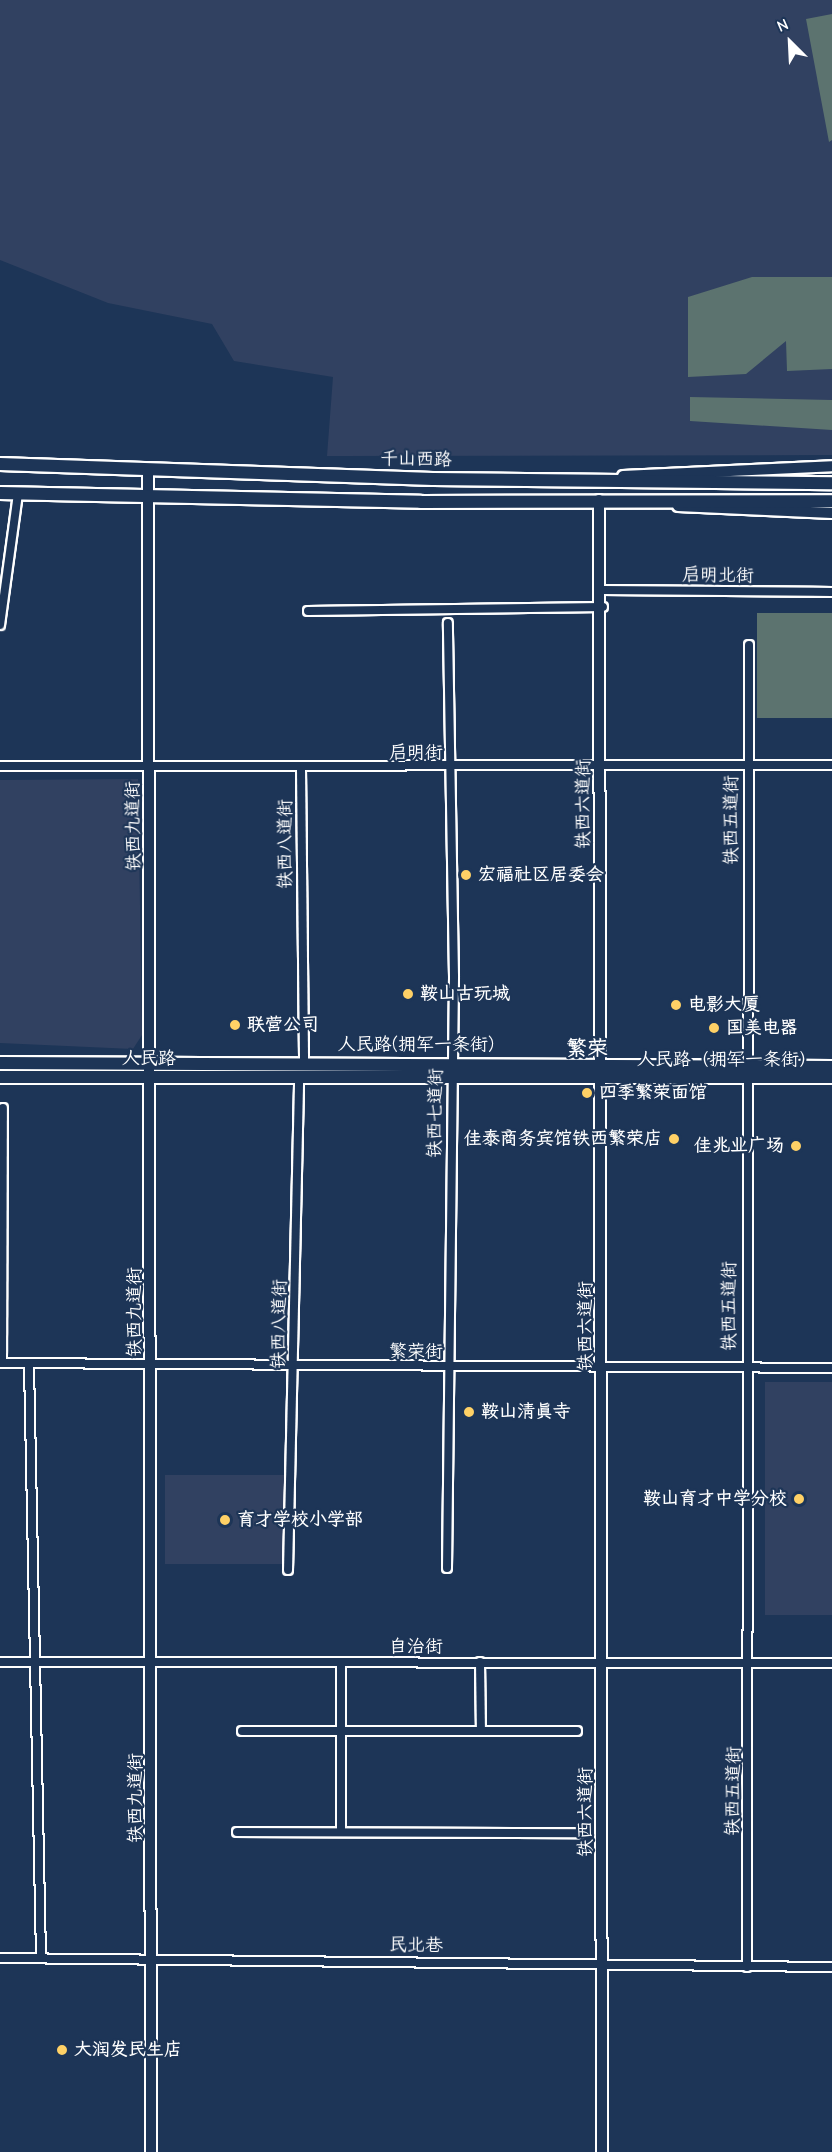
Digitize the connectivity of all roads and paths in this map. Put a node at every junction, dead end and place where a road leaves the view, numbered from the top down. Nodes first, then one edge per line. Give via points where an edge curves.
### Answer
1 (0, 464) edge
2 (832, 466) edge
3 (148, 471) junction
4 (599, 478) junction
5 (832, 483) edge
6 (0, 493) edge
7 (18, 494) junction
8 (147, 496) junction
9 (599, 500) junction
10 (624, 500) junction
11 (832, 501) edge
12 (832, 513) edge
13 (603, 590) junction
14 (832, 592) edge
15 (603, 607) junction
16 (308, 611) dead end
17 (448, 623) dead end
18 (0, 625) edge
19 (749, 645) dead end
20 (832, 765) edge
21 (0, 766) edge
22 (149, 766) junction
23 (747, 766) junction
24 (600, 767) junction
25 (451, 768) junction
26 (301, 769) junction
27 (0, 1063) edge
28 (304, 1063) junction
29 (452, 1063) junction
30 (152, 1064) junction
31 (603, 1064) junction
32 (832, 1067) edge
33 (746, 1073) junction
34 (452, 1076) junction
35 (0, 1077) edge
36 (152, 1077) junction
37 (832, 1077) edge
38 (299, 1078) junction
39 (602, 1078) junction
40 (3, 1108) dead end
41 (1, 1363) edge
42 (29, 1364) junction
43 (152, 1365) junction
44 (295, 1366) junction
45 (448, 1367) junction
46 (602, 1368) junction
47 (745, 1368) junction
48 (832, 1368) edge
49 (447, 1568) dead end
50 (288, 1570) dead end
51 (0, 1662) edge
52 (38, 1662) junction
53 (153, 1662) junction
54 (341, 1662) junction
55 (480, 1662) junction
56 (603, 1662) junction
57 (751, 1662) junction
58 (832, 1663) edge
59 (242, 1731) dead end
60 (342, 1731) junction
61 (481, 1731) junction
62 (577, 1731) dead end
63 (341, 1831) junction
64 (237, 1832) dead end
65 (579, 1833) dead end
66 (152, 1957) junction
67 (0, 1958) edge
68 (41, 1958) junction
69 (602, 1964) junction
70 (747, 1967) junction
71 (832, 1967) edge
72 (151, 2152) edge
73 (602, 2152) edge

1 - 3 main road, 千山西路
2 - 4 main road
3 - 4 main road, 千山西路
3 - 8 main road, 铁西九道街
4 - 5 main road, 千山西路
6 - 7 main road
7 - 8 main road
7 - 18 street
8 - 9 main road
8 - 22 main road, 铁西九道街
9 - 10 main road
9 - 13 main road, 铁西六道街
10 - 11 main road
10 - 12 main road via 720,511
13 - 14 street, 启明北街
13 - 15 main road, 铁西六道街
15 - 16 street
15 - 24 main road, 铁西六道街
17 - 25 street, 铁西七道街
19 - 23 street, 铁西五道街
20 - 23 street, 启明街
21 - 22 street, 启明街
22 - 26 street, 启明街
22 - 30 main road, 铁西九道街
23 - 24 street, 启明街
23 - 33 street, 铁西五道街
24 - 25 street, 启明街
24 - 31 main road, 铁西六道街
25 - 26 street, 启明街
25 - 29 street, 铁西七道街
26 - 28 street, 铁西八道街
27 - 30 main road, 人民路(拥军一条街)
28 - 29 main road, 人民路(拥军一条街)
28 - 30 main road, 人民路(拥军一条街)
29 - 31 main road, 人民路(拥军一条街)
29 - 34 street, 铁西七道街
30 - 36 main road, 铁西九道街
31 - 33 main road, 人民路(拥军一条街)
31 - 39 main road, 铁西六道街
32 - 33 main road, 人民路(拥军一条街)
33 - 37 main road, 人民路（拥军一条街）
33 - 39 main road, 人民路（拥军一条街）
33 - 47 street, 铁西五道街
34 - 38 main road, 人民路（拥军一条街）
34 - 39 main road, 人民路（拥军一条街）
34 - 45 street, 铁西七道街
35 - 36 main road, 人民路
36 - 38 main road, 人民路
36 - 43 main road, 铁西九道街
38 - 44 street, 铁西八道街
39 - 46 main road, 铁西六道街
40 - 41 street
41 - 42 street, 繁荣街
42 - 43 street, 繁荣街
42 - 52 street
43 - 44 street, 繁荣街
43 - 53 main road, 铁西九道街
44 - 45 street, 繁荣街
44 - 50 street, 铁西八道街
45 - 46 street, 繁荣街
45 - 49 street, 铁西七道街
46 - 47 street, 繁荣街
46 - 56 main road, 铁西六道街
47 - 48 street, 繁荣街
47 - 57 street, 铁西五道街
51 - 52 street, 自治街
52 - 53 street, 自治街
52 - 68 street
53 - 54 street, 自治街
53 - 66 main road, 铁西九道街
54 - 55 street, 自治街
54 - 60 street
55 - 56 street, 自治街
55 - 61 street
56 - 57 street, 自治街
56 - 69 main road, 铁西六道街
57 - 58 street, 自治街
57 - 70 street, 铁西五道街
59 - 60 street
60 - 61 street
60 - 63 street
61 - 62 street
63 - 64 street
63 - 65 street
66 - 68 street, 民北巷
66 - 69 street, 民北巷
66 - 72 main road, 铁西九道街
67 - 68 street, 民北巷
69 - 70 street, 民北巷
69 - 73 main road, 铁西六道街
70 - 71 street, 民北巷

